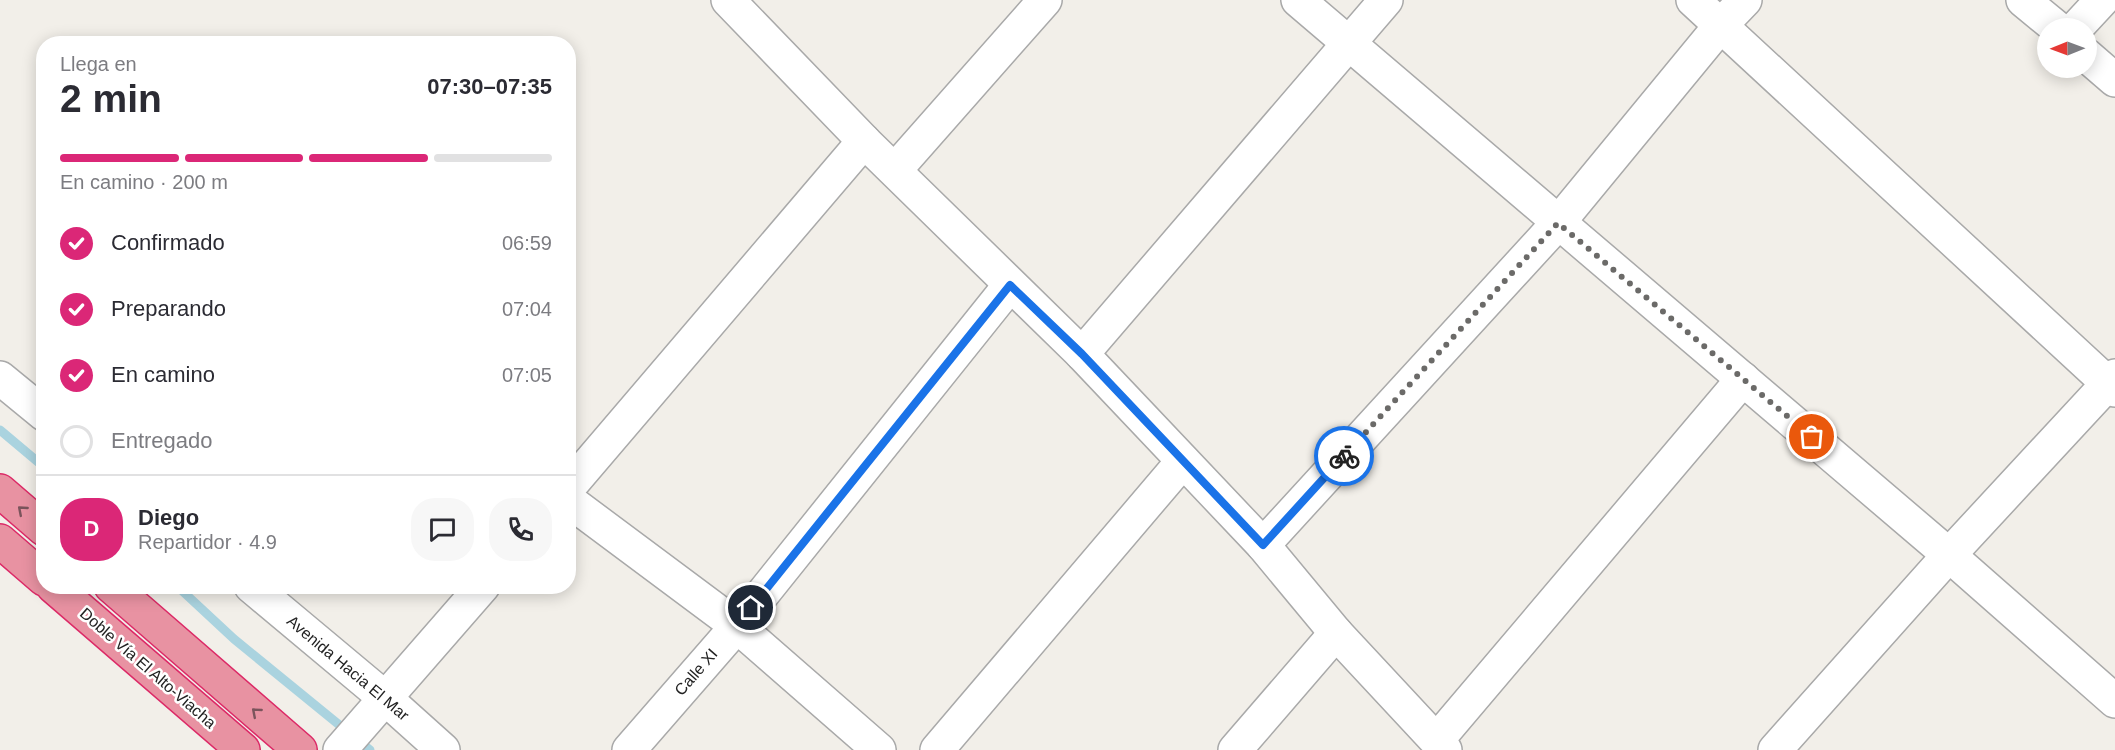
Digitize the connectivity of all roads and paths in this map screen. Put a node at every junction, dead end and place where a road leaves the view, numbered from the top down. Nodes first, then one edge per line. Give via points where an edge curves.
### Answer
1 (728, 0) edge
2 (1045, 0) edge
3 (1298, 0) edge
4 (1386, 0) edge
5 (1693, 0) edge
6 (1744, 0) edge
7 (2023, 0) edge
8 (2104, 4) edge
9 (2045, 18) edge
10 (2088, 18) edge
11 (1721, 25) junction
12 (1349, 45) junction
13 (2097, 64) edge
14 (2115, 80) edge
15 (864, 141) junction
16 (895, 170) junction
17 (1558, 223) junction
18 (1010, 285) junction
19 (1082, 354) junction
20 (0, 378) edge
21 (1743, 378) junction
22 (2113, 384) edge
23 (36, 407) edge
24 (1183, 461) junction
25 (576, 479) edge
26 (0, 491) edge
27 (576, 506) edge
28 (36, 522) edge
29 (0, 541) edge
30 (1263, 545) junction
31 (1949, 555) junction
32 (36, 572) edge
33 (62, 594) edge
34 (120, 594) edge
35 (261, 594) edge
36 (476, 594) edge
37 (737, 626) junction
38 (1336, 633) junction
39 (385, 698) junction
40 (2115, 700) edge
41 (1441, 745) edge
42 (341, 749) edge
43 (243, 750) edge
44 (300, 750) edge
45 (444, 750) edge
46 (629, 750) edge
47 (879, 750) edge
48 (937, 750) edge
49 (1235, 750) edge
50 (1775, 750) edge

1 - 15 street
2 - 16 street
3 - 12 street
4 - 12 street
5 - 11 street
6 - 11 street
7 - 9 street
8 - 10 street
11 - 17 street
11 - 22 street
12 - 17 street
12 - 19 street
13 - 14 street
15 - 16 street
15 - 25 street
16 - 18 street
17 - 21 street
17 - 30 street
18 - 19 street
18 - 37 street, Calle XI
19 - 24 street
20 - 23 street
21 - 31 street
21 - 41 street
22 - 31 street
24 - 30 street
24 - 48 street
28 -> 26 highway
27 - 37 street
29 - 32 highway
30 - 38 street
31 - 40 street
31 - 50 street
33 - 43 highway, Doble Vía El Alto-Viacha
44 -> 34 highway
35 - 39 street, Avenida Hacia El Mar
36 - 39 street
37 - 46 street, Calle XI
37 - 47 street
38 - 41 street
38 - 49 street
39 - 42 street
39 - 45 street, Avenida Hacia El Mar

